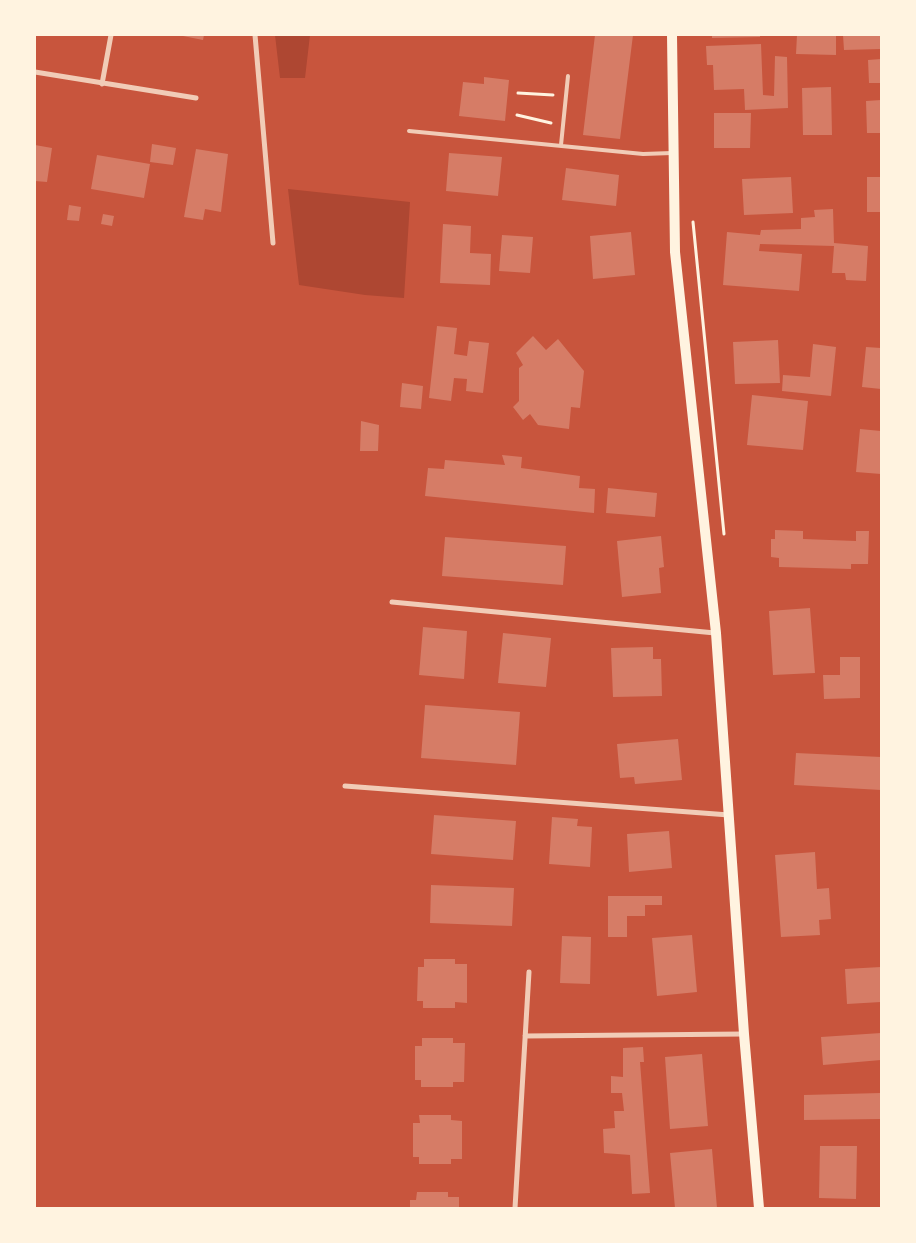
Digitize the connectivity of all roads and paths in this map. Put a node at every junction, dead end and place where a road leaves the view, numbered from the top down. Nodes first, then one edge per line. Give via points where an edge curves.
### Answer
1 (111, 35) edge
2 (255, 35) edge
3 (672, 35) edge
4 (35, 72) edge
5 (568, 76) dead end
6 (102, 84) junction
7 (518, 93) dead end
8 (566, 96) junction
9 (196, 98) dead end
10 (517, 115) dead end
11 (564, 124) junction
12 (409, 131) dead end
13 (561, 144) junction
14 (672, 153) junction
15 (273, 243) dead end
16 (392, 602) dead end
17 (716, 633) junction
18 (345, 786) dead end
19 (729, 815) junction
20 (529, 972) dead end
21 (744, 1034) junction
22 (525, 1036) junction
23 (515, 1208) edge
24 (759, 1208) edge

1 - 6 street
2 - 15 street
3 - 14 main road
4 - 6 street
5 - 8 lane
6 - 9 street
7 - 8 path
8 - 11 lane
10 - 11 path
11 - 13 lane
12 - 13 lane
13 - 14 lane via 643,154
14 - 17 main road via 676,261
16 - 17 street
17 - 19 main road
18 - 19 street
19 - 21 main road
20 - 22 street
21 - 22 street
21 - 24 main road
22 - 23 street

